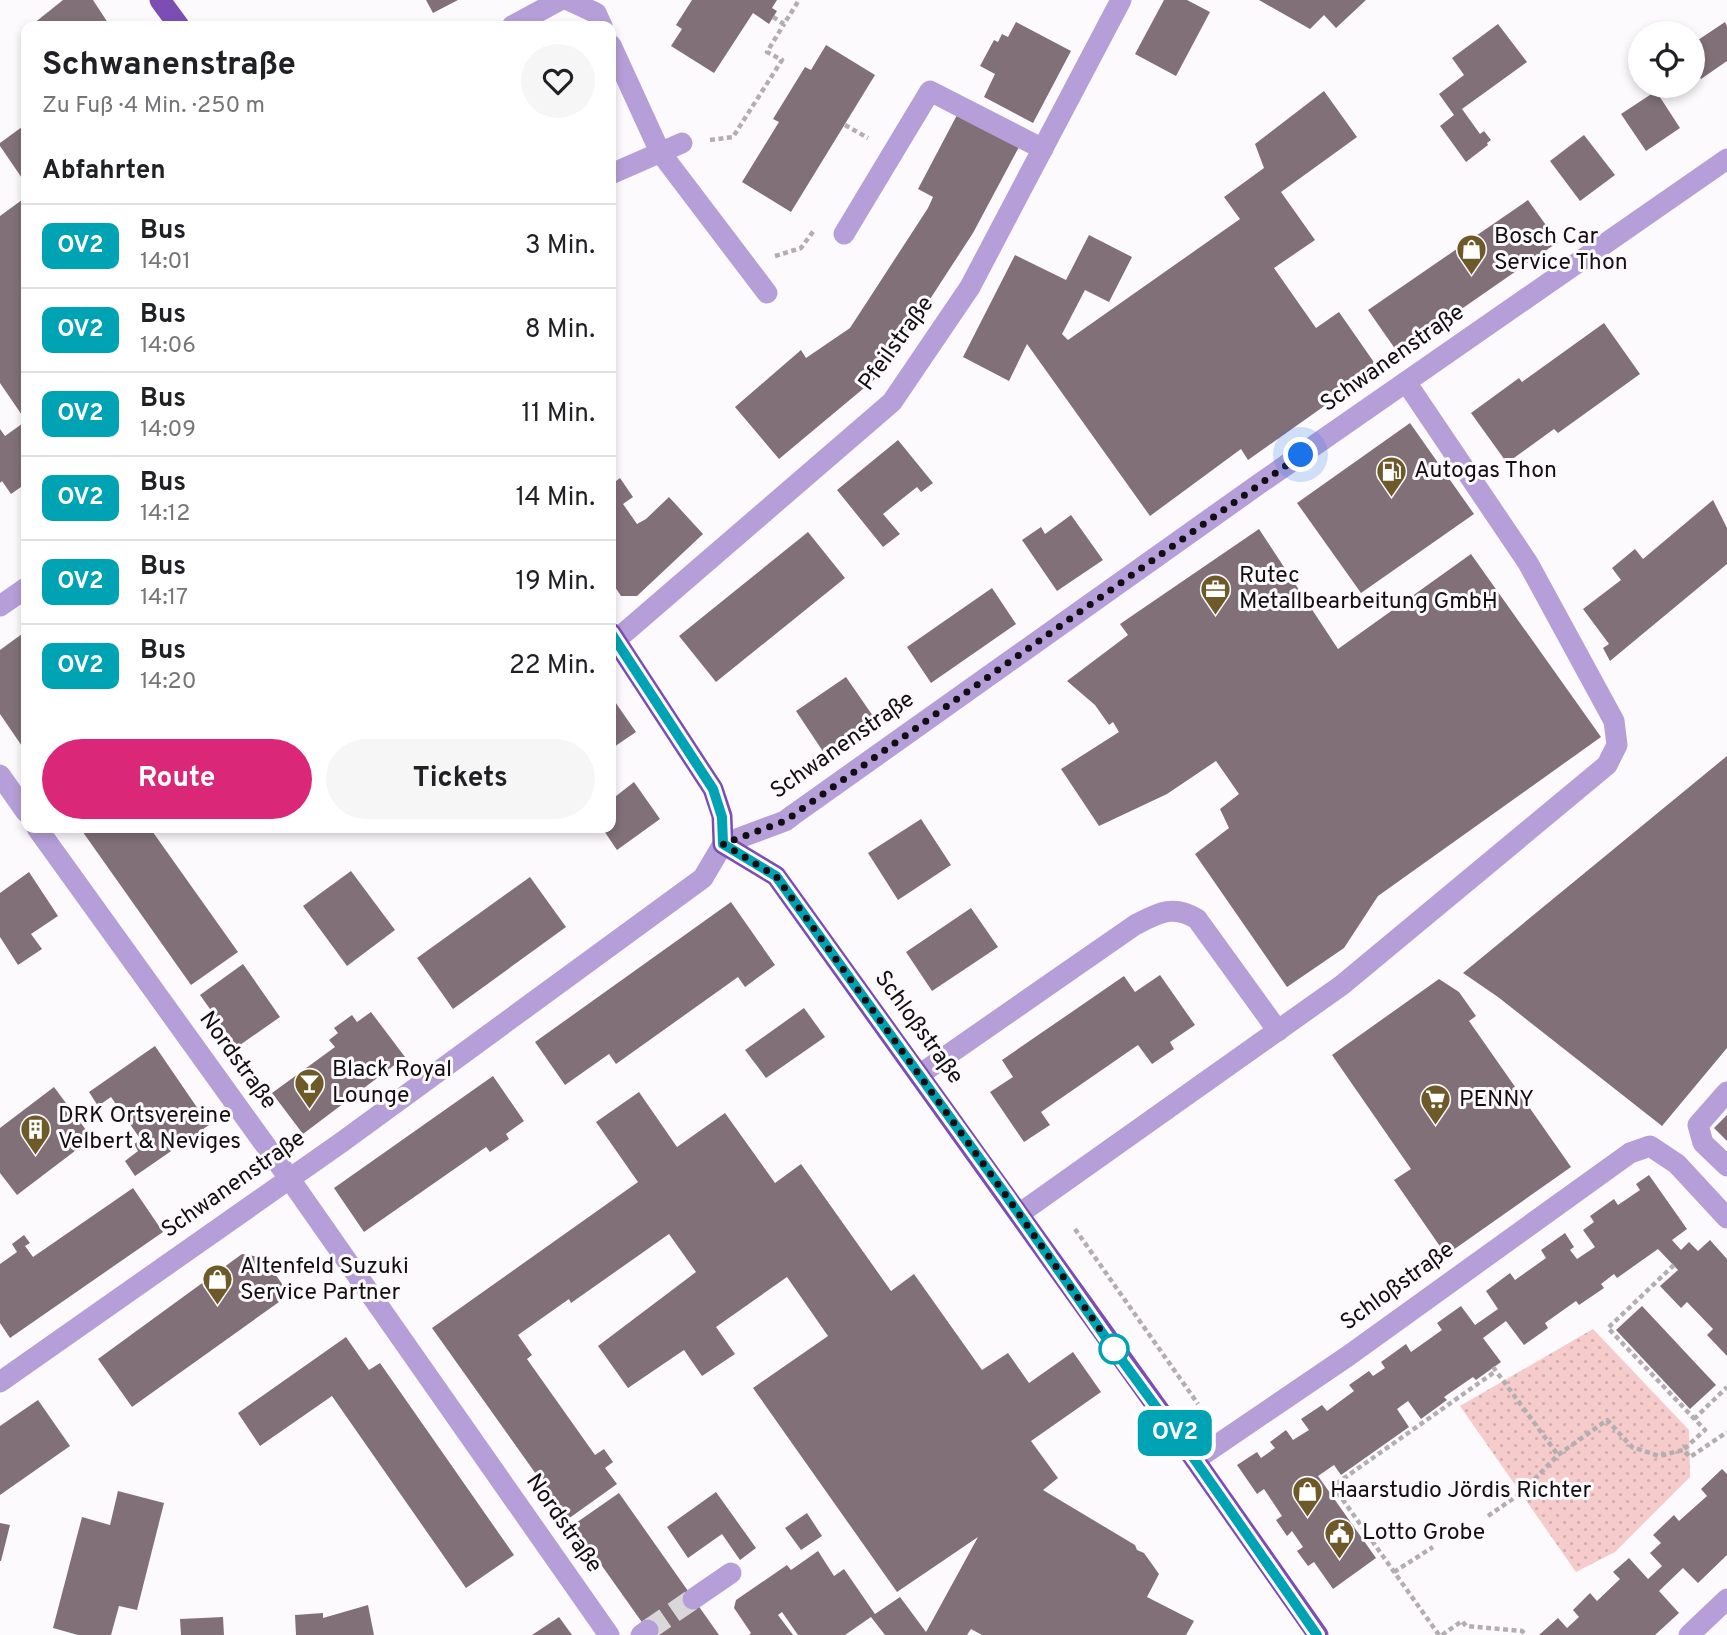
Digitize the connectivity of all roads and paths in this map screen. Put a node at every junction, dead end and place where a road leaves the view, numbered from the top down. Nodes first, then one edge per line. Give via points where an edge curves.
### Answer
1 (160, 0) edge
2 (560, 0) edge
3 (568, 0) edge
4 (799, 0) edge
5 (1121, 0) edge
6 (773, 17) dead end
7 (175, 21) edge
8 (521, 21) edge
9 (600, 21) edge
10 (784, 24) junction
11 (616, 56) edge
12 (682, 143) joint
13 (1043, 149) junction
14 (660, 152) junction
15 (1727, 159) edge
16 (616, 172) edge
17 (844, 233) joint
18 (749, 269) junction
19 (767, 293) dead end
20 (1406, 382) junction
21 (21, 591) edge
22 (0, 606) edge
23 (616, 633) edge
24 (616, 641) edge
25 (0, 775) edge
26 (21, 805) edge
27 (41, 833) edge
28 (723, 844) junction
29 (1278, 1031) junction
30 (919, 1075) junction
31 (1727, 1091) edge
32 (1727, 1166) edge
33 (289, 1178) junction
34 (1019, 1214) junction
35 (1727, 1218) edge
36 (1075, 1229) dead end
37 (1674, 1265) dead end
38 (0, 1382) edge
39 (1727, 1387) edge
40 (1198, 1404) dead end
41 (1694, 1419) junction
42 (1727, 1432) edge
43 (1684, 1450) junction
44 (1558, 1455) junction
45 (1195, 1460) junction
46 (1488, 1516) dead end
47 (1433, 1547) dead end
48 (731, 1573) dead end
49 (1394, 1573) junction
50 (693, 1599) tunnel mouth
51 (1727, 1599) edge
52 (609, 1635) edge
53 (1318, 1635) edge
54 (1441, 1635) edge
55 (1526, 1635) edge
56 (1689, 1635) edge

1 - 7 main road
2 - 8 street
3 - 9 street via 596,13
4 - 10 path
5 - 13 street, Pfeilstraße
6 - 10 path
10 - 12 path via 767,52 782,60 733,137
11 - 14 street
12 - 14 street
13 - 17 street via 930,91
13 - 23 street, Pfeilstraße via 970,287 892,402
14 - 16 street
14 - 18 street
15 - 20 street, Schwanenstraße
17 - 18 path via 817,225 801,248
18 - 19 street
20 - 28 street, Schwanenstraße via 785,821
20 - 29 street via 1528,563 1614,721 1617,744 1607,765 1342,985
21 - 22 street
24 - 28 main road via 713,789 722,817
25 - 26 street
27 - 33 street, Nordstraße
28 - 30 main road, Schloßstraße via 776,876
28 - 33 street, Schwanenstraße via 703,878
29 - 30 street via 1197,919 1185,911 1170,911 1135,925
29 - 34 street
30 - 34 main road, Schloßstraße
31 - 32 street via 1698,1125 1703,1143
33 - 38 street, Schwanenstraße
33 - 52 street, Nordstraße
34 - 45 main road, Schloßstraße
35 - 45 street, Schloßstraße via 1677,1164 1650,1146 1630,1153
36 - 40 path
37 - 41 path via 1608,1328
39 - 41 path
41 - 43 path via 1705,1430
42 - 43 path via 1690,1457
43 - 44 path via 1659,1456 1632,1447 1607,1420
44 - 46 path via 1521,1493
44 - 49 path via 1494,1369 1333,1486
45 - 53 main road, Schloßstraße
47 - 49 path
48 - 50 street
49 - 54 path
51 - 56 street
54 - 55 path via 1462,1621 1466,1626

